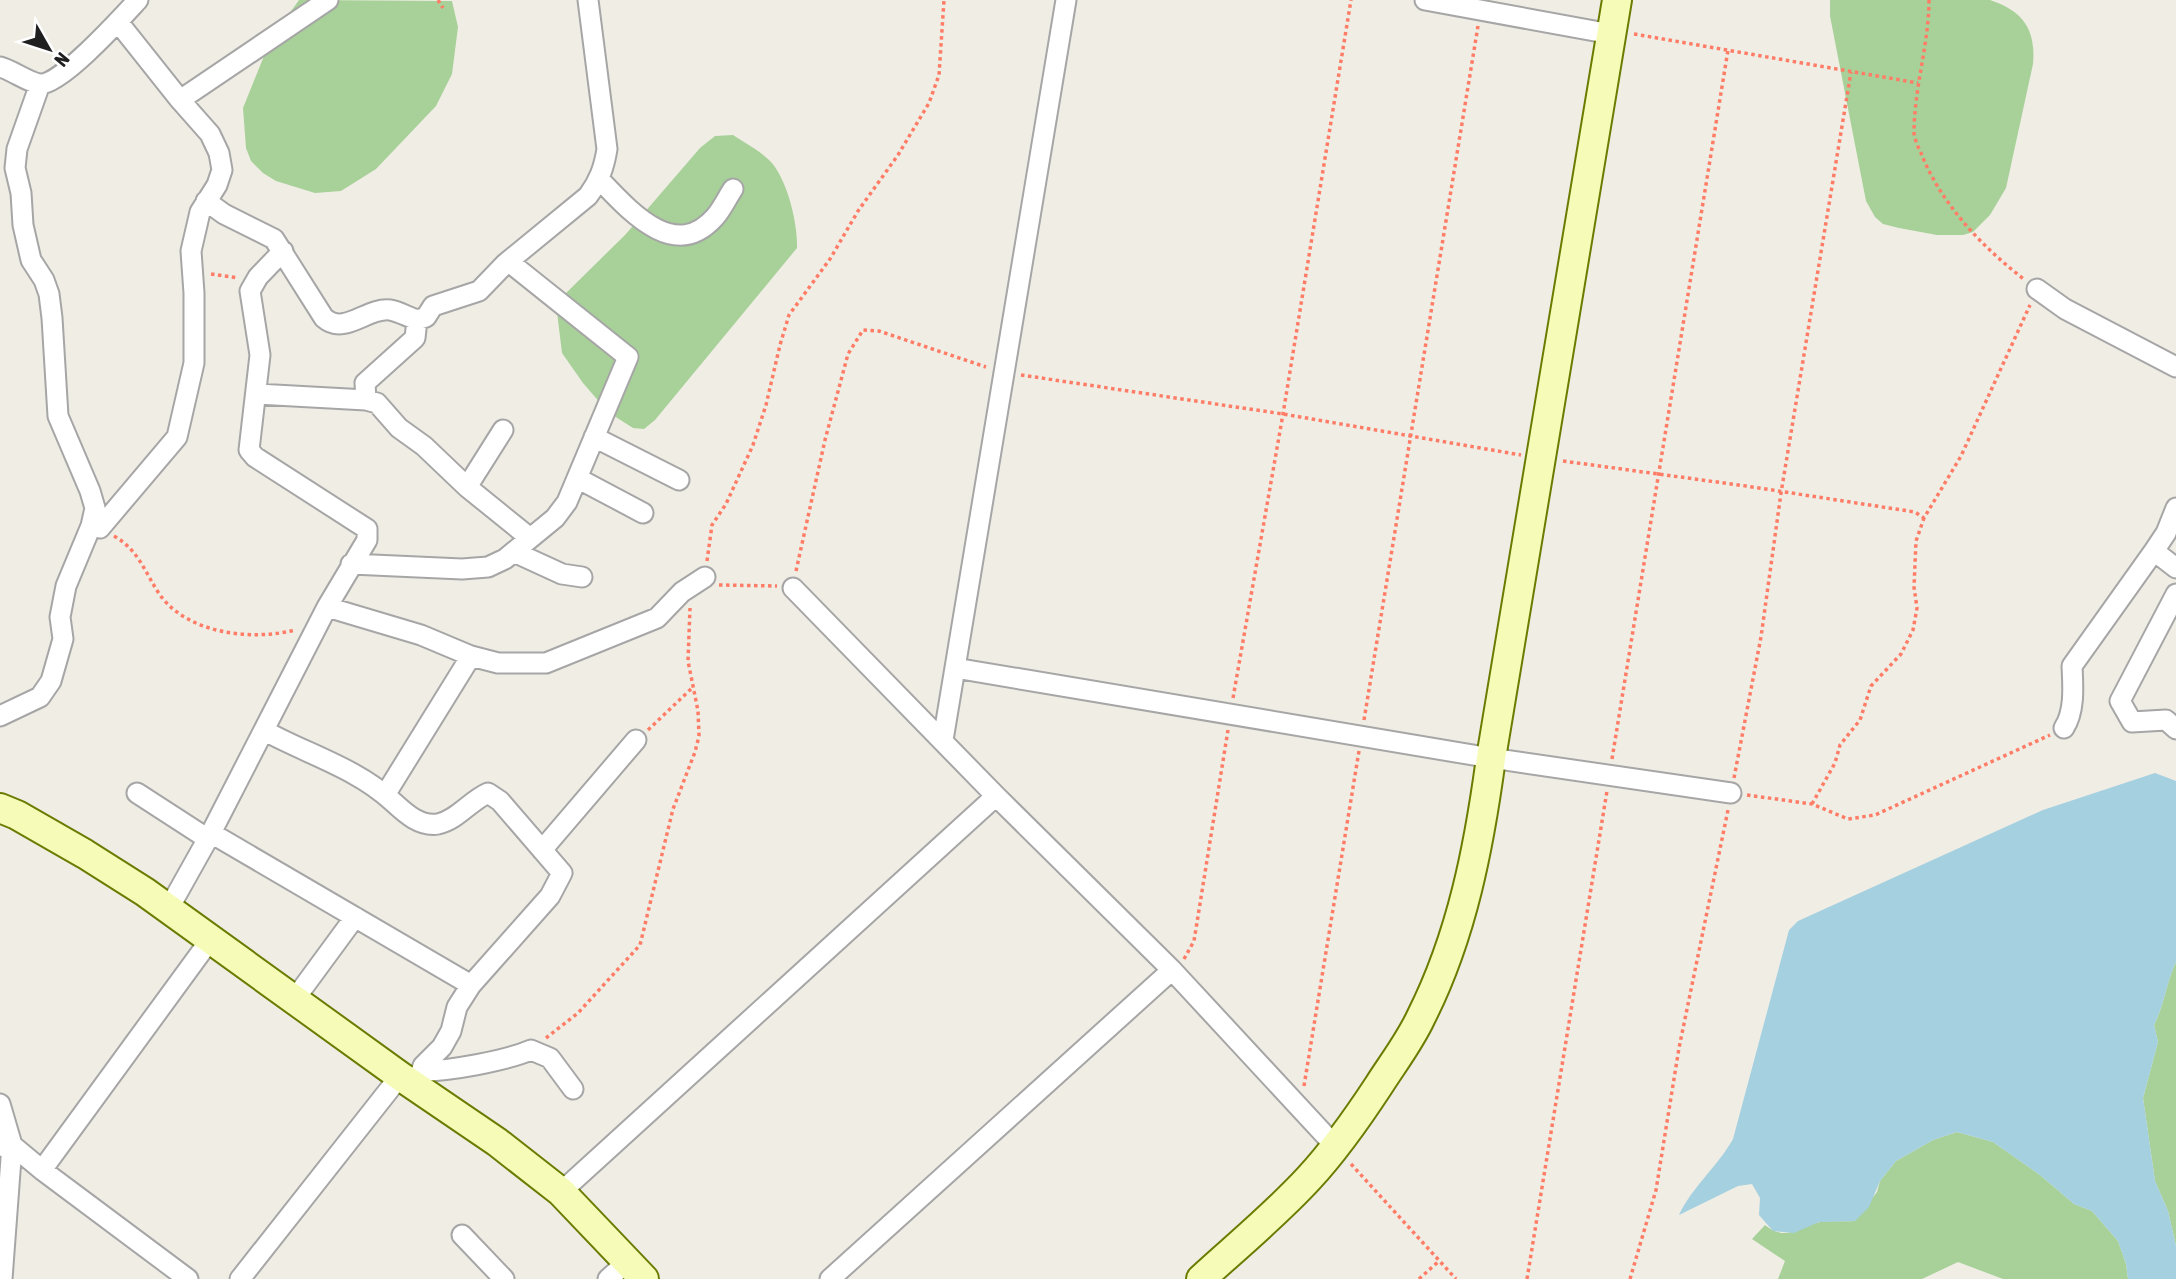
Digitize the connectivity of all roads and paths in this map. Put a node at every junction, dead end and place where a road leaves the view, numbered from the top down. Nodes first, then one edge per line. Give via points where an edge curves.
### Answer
1 (138, 0) edge
2 (328, 0) edge
3 (438, 0) edge
4 (588, 0) edge
5 (944, 0) edge
6 (1066, 0) edge
7 (1351, 0) edge
8 (1425, 0) edge
9 (1617, 0) edge
10 (1929, 0) edge
11 (1482, 5) edge
12 (443, 8) dead end
13 (118, 22) junction
14 (1611, 34) junction
15 (1728, 50) junction
16 (0, 67) edge
17 (1851, 72) junction
18 (1918, 83) junction
19 (40, 84) junction
20 (180, 100) junction
21 (599, 179) junction
22 (733, 189) dead end
23 (206, 201) junction
24 (283, 250) junction
25 (509, 262) junction
26 (192, 272) junction
27 (258, 277) junction
28 (2037, 289) junction
29 (417, 320) junction
30 (2176, 367) edge
31 (1003, 372) junction
32 (257, 394) junction
33 (366, 400) junction
34 (1283, 414) junction
35 (503, 430) dead end
36 (594, 437) junction
37 (1542, 458) junction
38 (577, 478) junction
39 (679, 480) dead end
40 (467, 487) junction
41 (1781, 492) junction
42 (2176, 508) edge
43 (643, 513) dead end
44 (1924, 518) junction
45 (96, 527) junction
46 (530, 538) junction
47 (2154, 551) junction
48 (514, 552) junction
49 (351, 564) junction
50 (2176, 568) edge
51 (582, 577) dead end
52 (700, 580) junction
53 (793, 588) junction
54 (2176, 594) edge
55 (322, 616) junction
56 (471, 656) junction
57 (955, 668) junction
58 (692, 688) junction
59 (1231, 713) junction
60 (0, 716) edge
61 (663, 718) dead end
62 (1364, 724) dead end
63 (2064, 728) joint
64 (2176, 730) edge
65 (265, 731) junction
66 (636, 740) dead end
67 (943, 740) junction
68 (1359, 750) dead end
69 (1491, 758) junction
70 (1612, 762) dead end
71 (1607, 789) dead end
72 (137, 793) dead end
73 (1731, 793) junction
74 (384, 795) junction
75 (996, 796) junction
76 (1812, 804) junction
77 (0, 808) edge
78 (209, 836) junction
79 (542, 850) junction
80 (169, 908) junction
81 (355, 917) junction
82 (211, 940) junction
83 (1172, 970) junction
84 (471, 985) junction
85 (294, 1000) junction
86 (531, 1050) junction
87 (412, 1078) junction
88 (573, 1089) dead end
89 (0, 1104) edge
90 (1301, 1108) junction
91 (6, 1147) edge
92 (1336, 1147) junction
93 (41, 1170) junction
94 (561, 1192) junction
95 (462, 1235) dead end
96 (1440, 1261) junction
97 (626, 1273) edge
98 (2, 1279) edge
99 (188, 1279) edge
100 (240, 1279) edge
101 (504, 1279) edge
102 (830, 1279) edge
103 (1201, 1279) edge
104 (1419, 1279) edge
105 (1457, 1279) edge
106 (1527, 1279) edge
107 (1630, 1279) edge

1 - 13 street
2 - 20 street
3 - 12 path
4 - 21 street via 607,149
5 - 52 path via 939,75 929,103 789,315 753,445 712,525
6 - 31 street
7 - 34 path
8 - 11 street
9 - 14 street
10 - 18 path
11 - 14 street
11 - 62 path
13 - 19 street via 90,51
13 - 20 street
14 - 15 path via 1639,34
14 - 37 street
15 - 17 path
15 - 70 path
16 - 19 street
17 - 18 path
17 - 41 path
18 - 28 path via 1914,136 1931,179 1999,260
19 - 45 street via 17,149 15,168 31,260 49,294 58,416 90,491
20 - 23 street via 210,134 219,153 222,170
21 - 22 street via 652,226 665,234 684,236 715,217
21 - 25 street via 588,196
23 - 24 street via 274,239
23 - 26 street via 191,251
24 - 27 street
24 - 29 street via 330,323 341,324 383,310
25 - 29 street via 479,291 433,306 426,317
25 - 36 street via 628,357
26 - 27 path
26 - 45 street via 194,363 177,437
27 - 32 street via 250,291 260,355
28 - 30 street via 2065,309
28 - 44 path via 1961,456
29 - 33 street via 415,338 365,383
31 - 34 path
31 - 53 path via 879,331 863,330 848,354
31 - 57 street
32 - 33 street
32 - 49 street via 249,450 367,529 368,540
33 - 40 street via 377,402 399,428
34 - 37 path
34 - 59 path
35 - 40 street
36 - 38 street
36 - 39 street
37 - 41 path
37 - 69 street
38 - 43 street
38 - 46 street via 555,518
40 - 46 street
41 - 44 path via 1915,512
41 - 73 path
42 - 47 street
44 - 76 path via 1916,541 1913,630 1901,654 1871,686 1860,720 1840,745
45 - 55 path via 135,551 167,603 195,622 232,633 264,635 282,633
45 - 60 street via 66,586 60,617 63,639 51,681 40,697
46 - 48 street
47 - 50 street
47 - 63 street via 2072,666 2070,719
48 - 49 street via 488,567 462,569
48 - 51 street via 562,574
49 - 55 street
52 - 53 path via 720,586
52 - 56 street via 657,618 546,663 498,663
52 - 58 path via 691,596 688,661
53 - 67 street
54 - 64 street via 2120,701 2132,722 2166,720
55 - 56 street via 421,635
55 - 65 street
56 - 74 street
57 - 59 street
57 - 67 street
58 - 61 path
58 - 86 path via 699,736 673,809 640,945 578,1013
59 - 69 street
59 - 83 path via 1194,941
63 - 76 path via 1875,815 1848,819
65 - 74 street via 361,777
65 - 78 street
66 - 79 street
67 - 75 street
68 - 90 path
69 - 73 street
69 - 92 street via 1470,881 1441,973 1421,1019
71 - 106 path
72 - 78 street
73 - 76 path
73 - 107 path via 1679,1048 1656,1190
74 - 79 street via 420,822 435,825 488,793
75 - 83 street
75 - 94 street
77 - 80 street via 85,853
78 - 80 street
78 - 81 street
79 - 84 street via 562,873 550,896
80 - 82 street
81 - 84 street
81 - 85 street
82 - 85 street
82 - 93 street
83 - 90 street
83 - 102 street
84 - 87 street via 442,1047
85 - 87 street
86 - 87 street
86 - 88 street via 550,1058
87 - 94 street
87 - 100 street
89 - 91 street
90 - 92 street
91 - 93 street
91 - 98 street
92 - 96 path
92 - 103 street
93 - 99 street
94 - 97 street
95 - 101 street
96 - 104 path
96 - 105 path

